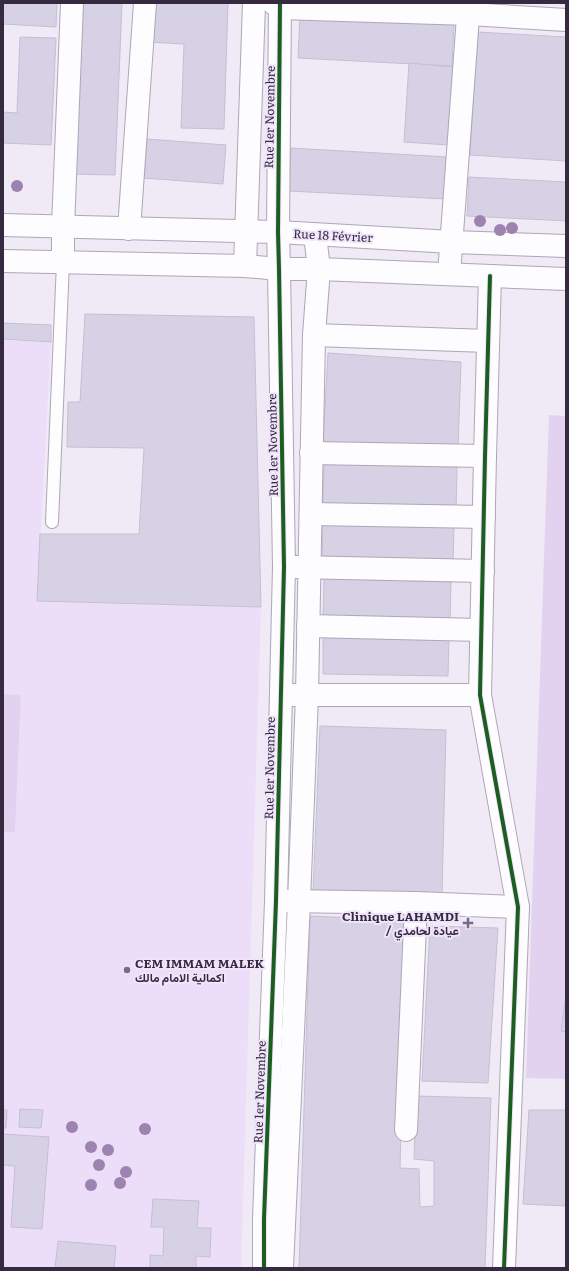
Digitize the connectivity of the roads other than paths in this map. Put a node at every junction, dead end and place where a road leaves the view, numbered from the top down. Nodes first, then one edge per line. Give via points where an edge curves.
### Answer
1 (72, 3) edge
2 (145, 3) edge
3 (254, 3) edge
4 (278, 5) edge
5 (469, 8) edge
6 (566, 20) edge
7 (3, 225) edge
8 (63, 227) junction
9 (129, 229) junction
10 (246, 232) junction
11 (278, 232) junction
12 (315, 235) junction
13 (452, 242) junction
14 (566, 246) edge
15 (3, 261) edge
16 (63, 262) junction
17 (245, 266) junction
18 (279, 269) junction
19 (319, 269) junction
20 (449, 274) junction
21 (490, 276) junction
22 (566, 279) edge
23 (314, 335) junction
24 (488, 341) junction
25 (311, 453) junction
26 (485, 456) junction
27 (311, 514) junction
28 (484, 517) junction
29 (52, 522) dead end
30 (284, 567) junction
31 (309, 567) junction
32 (483, 571) junction
33 (308, 626) junction
34 (481, 630) junction
35 (281, 694) junction
36 (307, 694) junction
37 (480, 695) junction
38 (279, 799) junction
39 (303, 799) junction
40 (276, 901) junction
41 (300, 902) junction
42 (416, 903) junction
43 (518, 907) junction
44 (406, 1130) dead end
45 (264, 1268) edge
46 (282, 1268) edge
47 (504, 1268) edge

1 - 8 street
2 - 9 street
3 - 10 street, Rue 1er Novembre
4 - 5 street
4 - 11 street, Rue 1er Novembre
5 - 6 street
5 - 13 street
7 - 8 street, Rue 18 Février
8 - 9 street, Rue 18 Février
8 - 16 street
9 - 10 street, Rue 18 Février
10 - 11 street, Rue 18 Février
10 - 17 street, Rue 1er Novembre
11 - 12 street, Rue 18 Février
11 - 18 street, Rue 1er Novembre
12 - 13 street, Rue 18 Février
12 - 19 street
13 - 14 street, Rue 18 Février
13 - 20 street
15 - 16 street
16 - 17 street
16 - 29 lane
17 - 18 street
18 - 19 street
18 - 30 street, Rue 1er Novembre
19 - 20 street
19 - 23 street
20 - 21 street
21 - 22 street
21 - 24 street
23 - 24 street
23 - 25 street
24 - 26 street
25 - 26 street
25 - 27 street
26 - 28 street
27 - 28 street
27 - 31 street
28 - 32 street
30 - 31 street
30 - 35 street, Rue 1er Novembre
31 - 32 street
31 - 33 street
32 - 34 street
33 - 34 street
33 - 36 street
34 - 37 street
35 - 36 street
35 - 38 street, Rue 1er Novembre
36 - 37 street
36 - 39 street
37 - 43 street
38 - 39 street
38 - 40 street, Rue 1er Novembre
39 - 41 street
40 - 41 street
40 - 45 street, Rue 1er Novembre
41 - 42 street
41 - 46 street
42 - 43 street
42 - 44 street
43 - 47 street

